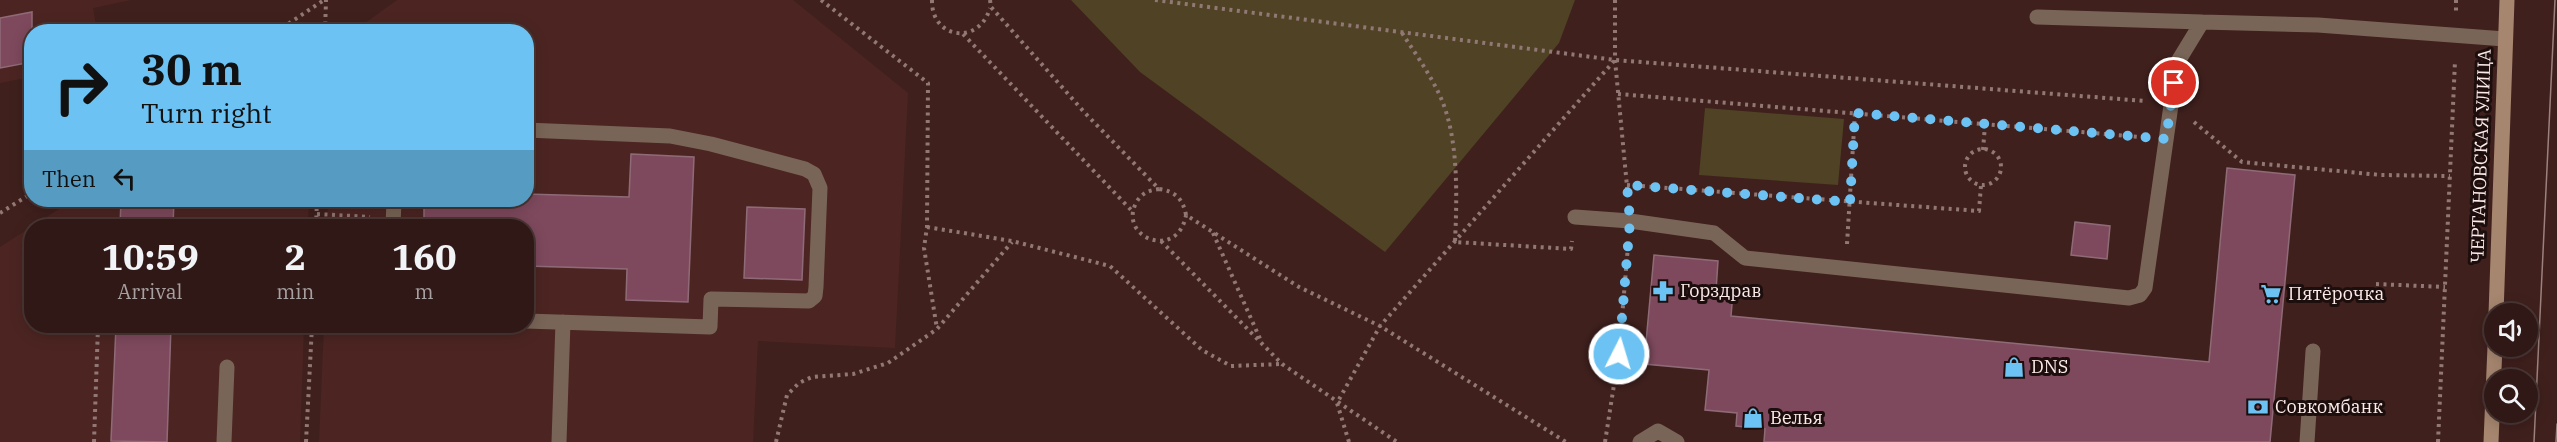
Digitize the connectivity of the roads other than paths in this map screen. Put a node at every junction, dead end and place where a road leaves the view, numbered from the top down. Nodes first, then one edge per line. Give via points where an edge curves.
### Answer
1 (2507, 0) edge
2 (2037, 17) dead end
3 (2202, 22) junction
4 (2505, 39) junction
5 (534, 130) edge
6 (1575, 217) road end
7 (2496, 303) edge
8 (534, 321) edge
9 (563, 322) junction
10 (2313, 351) dead end
11 (2495, 357) edge
12 (227, 367) dead end
13 (224, 442) edge
14 (559, 442) edge
15 (1640, 442) edge
16 (1677, 442) edge
17 (2307, 442) edge
18 (2492, 442) edge

1 - 4 main road, ЧЕРТАНОВСКАЯ УЛИЦА
2 - 3 lane
3 - 4 lane via 2318,25
3 - 6 lane via 2177,63 2145,288 2140,295 2129,298 1745,258 1714,233
4 - 7 main road, ЧЕРТАНОВСКАЯ УЛИЦА
5 - 9 lane via 692,140 806,169 814,174 820,188 816,287 815,296 809,301 711,299 710,327
8 - 9 lane
9 - 14 lane
10 - 17 lane
11 - 18 main road
12 - 13 lane
15 - 16 lane via 1658,431

